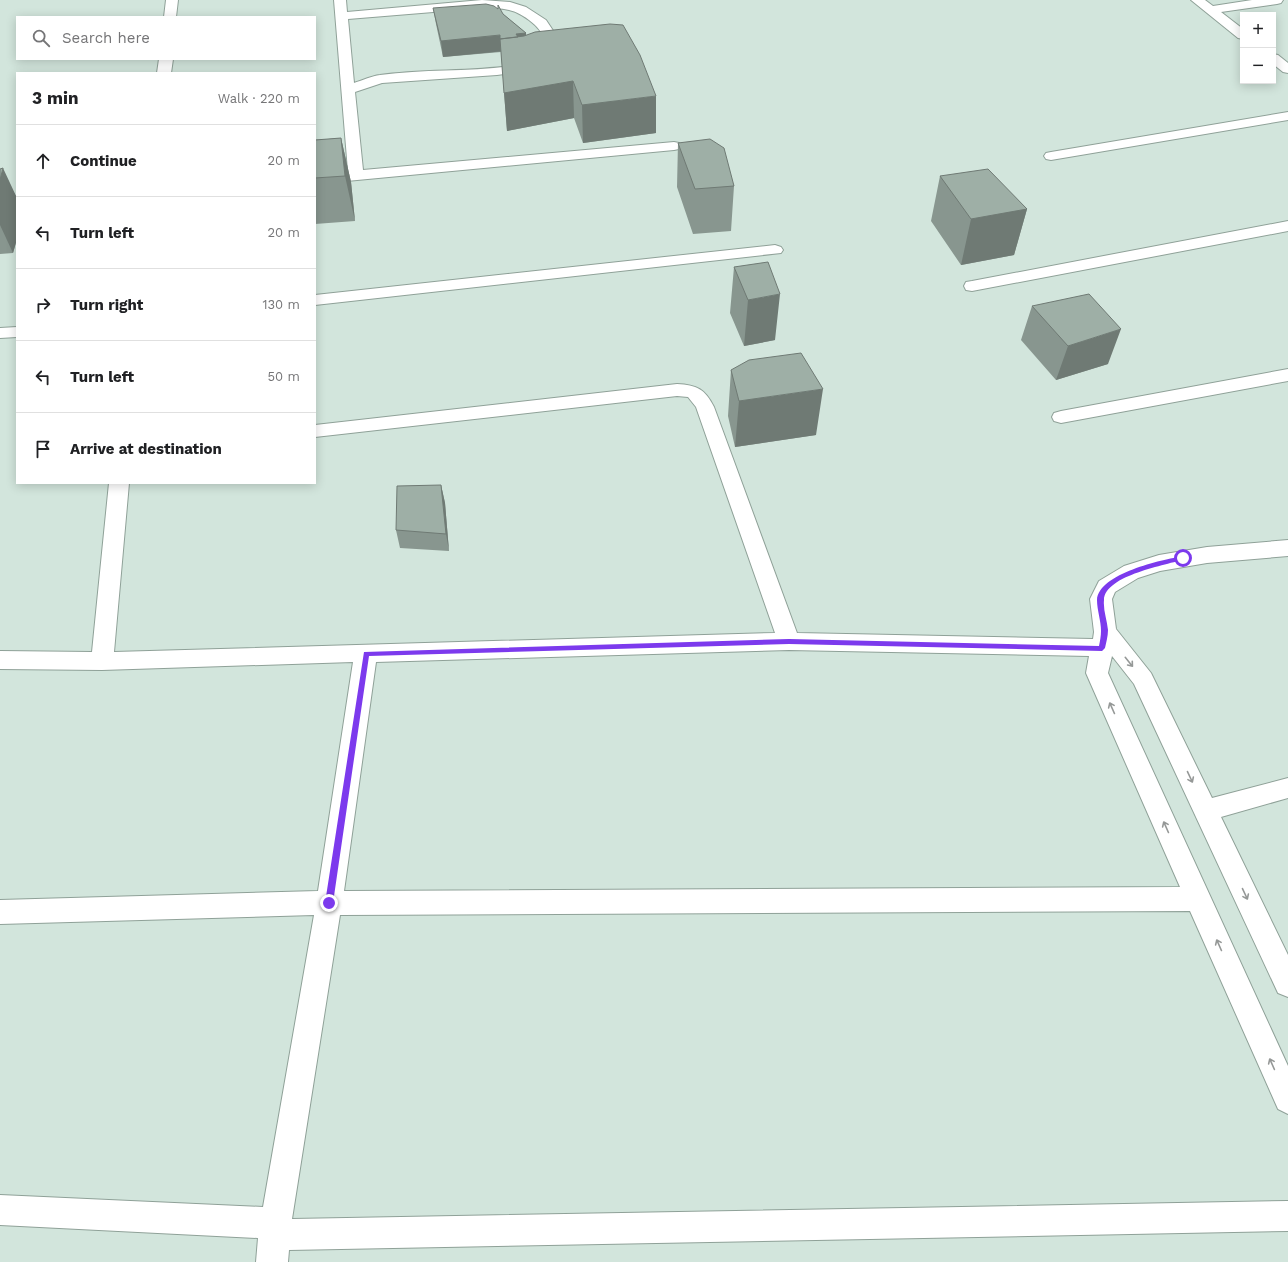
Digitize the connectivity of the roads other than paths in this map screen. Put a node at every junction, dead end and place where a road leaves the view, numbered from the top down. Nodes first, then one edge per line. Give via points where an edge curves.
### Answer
1 (172, 0) edge
2 (340, 0) edge
3 (1197, 0) edge
4 (1277, 0) edge
5 (1210, 10) junction
6 (170, 16) edge
7 (342, 16) junction
8 (1240, 33) edge
9 (166, 60) edge
10 (1276, 60) edge
11 (1288, 69) edge
12 (164, 72) edge
13 (348, 90) junction
14 (1288, 116) edge
15 (674, 146) dead end
16 (1051, 156) dead end
17 (356, 175) junction
18 (316, 179) edge
19 (1288, 226) edge
20 (775, 250) dead end
21 (972, 286) dead end
22 (316, 300) edge
23 (16, 332) edge
24 (0, 334) edge
25 (1288, 375) edge
26 (1061, 417) dead end
27 (316, 431) edge
28 (119, 484) edge
29 (1288, 548) edge
30 (1103, 640) junction
31 (789, 641) junction
32 (366, 653) junction
33 (0, 660) edge
34 (102, 661) junction
35 (1288, 788) edge
36 (1206, 811) junction
37 (1198, 899) junction
38 (329, 903) junction
39 (0, 912) edge
40 (1288, 984) edge
41 (1288, 1099) edge
42 (0, 1210) edge
43 (1288, 1216) edge
44 (274, 1240) edge

1 - 6 street
2 - 7 street
3 - 5 street
4 - 5 street
5 - 8 street
7 - 13 street
7 - 13 street via 482,4 510,6 538,20 551,38 552,47 548,56 526,67 380,79
9 - 12 street
10 - 11 street
13 - 17 street
14 - 16 street
15 - 17 street
17 - 18 street
19 - 21 street
20 - 22 street
23 - 24 street
25 - 26 street
27 - 31 street via 677,390 695,393 701,397 705,407
28 - 34 street
29 - 30 street via 1183,558 1131,572 1107,587 1100,599
30 - 31 street via 1068,648
30 -> 36 street via 1143,679
37 -> 30 street via 1097,673
31 - 32 street
32 - 34 street
32 - 38 street
33 - 34 street
35 - 36 street
36 -> 40 street
37 - 38 street
41 -> 37 street
38 - 39 street
38 - 44 street
42 - 44 street
43 - 44 street

